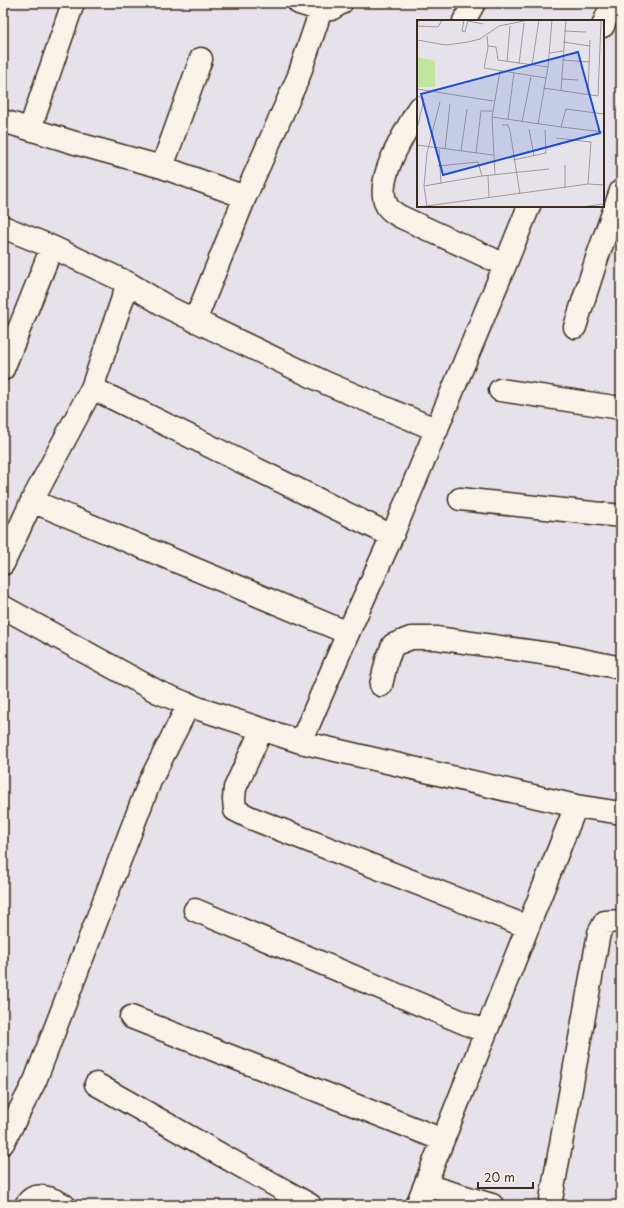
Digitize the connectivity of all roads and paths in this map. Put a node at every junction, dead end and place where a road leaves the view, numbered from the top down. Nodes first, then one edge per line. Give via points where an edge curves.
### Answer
1 (73, 3) edge
2 (299, 3) edge
3 (474, 3) edge
4 (612, 3) edge
5 (331, 6) edge
6 (465, 20) edge
7 (604, 23) edge
8 (202, 59) dead end
9 (417, 111) edge
10 (3, 121) edge
11 (30, 129) junction
12 (162, 167) junction
13 (621, 191) edge
14 (245, 197) junction
15 (530, 207) edge
16 (3, 227) edge
17 (52, 247) junction
18 (505, 265) junction
19 (128, 283) junction
20 (195, 321) junction
21 (575, 327) dead end
22 (4, 361) edge
23 (92, 388) junction
24 (500, 390) dead end
25 (621, 408) edge
26 (437, 430) junction
27 (460, 499) dead end
28 (32, 501) junction
29 (621, 516) edge
30 (392, 536) junction
31 (3, 564) edge
32 (3, 607) edge
33 (348, 633) junction
34 (621, 668) edge
35 (381, 685) dead end
36 (189, 704) junction
37 (262, 729) junction
38 (301, 742) junction
39 (576, 806) junction
40 (621, 813) edge
41 (195, 910) dead end
42 (621, 921) edge
43 (528, 927) junction
44 (131, 1017) dead end
45 (486, 1032) junction
46 (96, 1084) dead end
47 (443, 1140) junction
48 (3, 1143) edge
49 (425, 1185) junction
50 (26, 1205) edge
51 (64, 1205) edge
52 (310, 1205) edge
53 (417, 1205) edge
54 (492, 1205) edge
55 (550, 1205) edge

1 - 11 street
2 - 5 street
3 - 6 street
4 - 7 street
5 - 14 street
8 - 12 street
9 - 18 street via 390,162 384,196 388,208 399,216
10 - 11 street
11 - 12 street
12 - 14 street
13 - 21 street
14 - 20 street
15 - 18 street
16 - 17 street
17 - 19 street
17 - 22 street
18 - 26 street
19 - 20 street
19 - 23 street
20 - 26 street
23 - 28 street
23 - 30 street
24 - 25 street
26 - 30 street
27 - 29 street
28 - 31 street
28 - 33 street
30 - 33 street
32 - 36 street via 158,692
33 - 38 street
34 - 35 street via 562,656 436,638 411,638 393,645
36 - 37 street
36 - 48 street via 150,781 35,1081
37 - 38 street
37 - 43 street via 235,788 236,810
38 - 39 street
39 - 40 street
39 - 43 street
41 - 45 street
42 - 55 street via 605,922 599,933
43 - 45 street
44 - 47 street
45 - 47 street
46 - 52 street
47 - 49 street
49 - 53 street
49 - 54 street
50 - 51 street via 37,1196 46,1196

